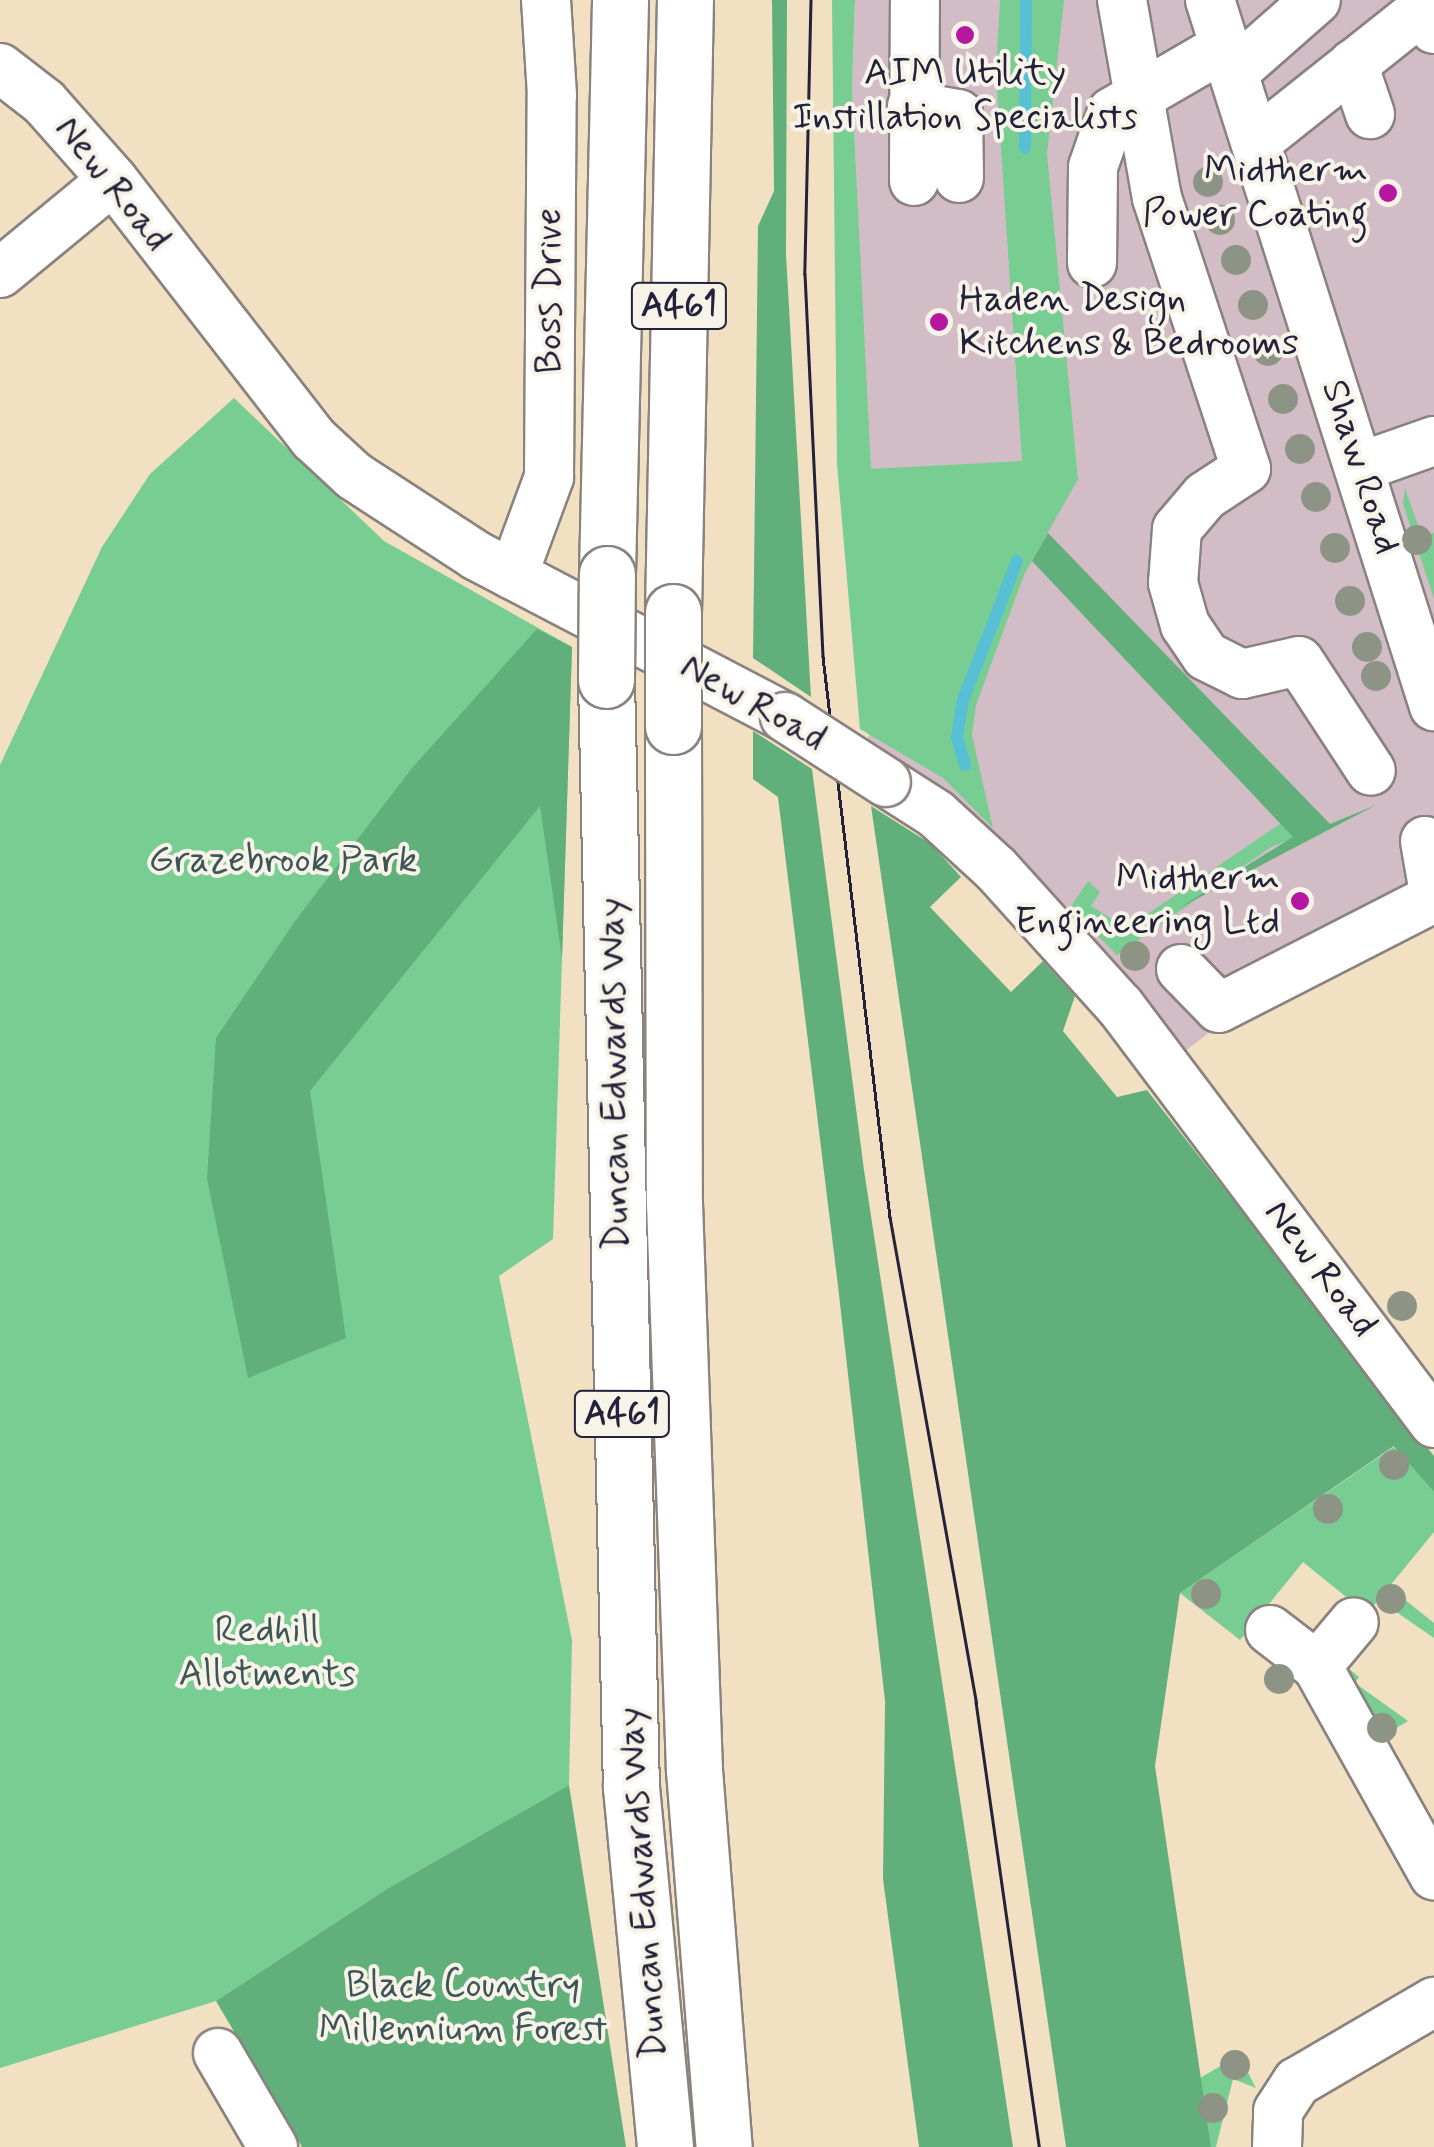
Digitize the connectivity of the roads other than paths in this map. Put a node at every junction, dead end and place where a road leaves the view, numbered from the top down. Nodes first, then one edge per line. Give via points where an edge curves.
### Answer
1 (546, 0) edge
2 (620, 0) edge
3 (685, 0) edge
4 (914, 0) edge
5 (1122, 0) edge
6 (1271, 0) edge
7 (1316, 0) edge
8 (1434, 29) edge
9 (1223, 39) edge
10 (1354, 64) junction
11 (0, 68) edge
12 (1141, 95) junction
13 (1370, 114) dead end
14 (1256, 142) junction
15 (112, 180) junction
16 (937, 180) dead end
17 (1092, 263) dead end
18 (0, 272) edge
19 (1434, 441) edge
20 (1360, 467) junction
21 (513, 575) junction
22 (1434, 706) edge
23 (1371, 771) dead end
24 (1420, 843) edge
25 (1434, 896) edge
26 (1120, 1006) junction
27 (1434, 1423) edge
28 (1354, 1622) dead end
29 (1270, 1630) dead end
30 (1316, 1666) junction
31 (1434, 1875) edge
32 (1434, 2002) edge
33 (218, 2053) dead end
34 (255, 2141) edge
35 (665, 2147) edge
36 (724, 2147) edge
37 (1277, 2147) edge

1 - 21 street, Boss Drive via 552,94 548,477
2 - 35 highway, Duncan Edwards Way / A461, bridge via 606,680 630,1786
3 - 36 highway, Duncan Edwards Way / A461, bridge via 672,612 674,1204 694,1770
4 - 16 street via 912,106
5 - 12 street
6 - 9 street
7 - 9 street
8 - 10 street via 1427,6
9 - 12 street
9 - 14 street, Shaw Road
10 - 13 street
10 - 14 street
11 - 15 street, New Road via 44,102
12 - 17 street via 1112,112 1092,168
12 - 23 street via 1157,198 1246,469 1205,496 1177,528 1172,583 1186,625 1206,656 1242,674 1298,661
14 - 20 street, Shaw Road
15 - 18 street
15 - 21 street, New Road via 314,439 400,511
19 - 20 street
20 - 22 street, Shaw Road
21 - 26 street, New Road, bridge via 786,717 936,814 996,869
24 - 25 street
25 - 26 street via 1219,1008 1192,963
26 - 27 street, New Road
28 - 30 street
29 - 30 street
30 - 31 street
32 - 37 street via 1297,2082 1278,2111
33 - 34 street

